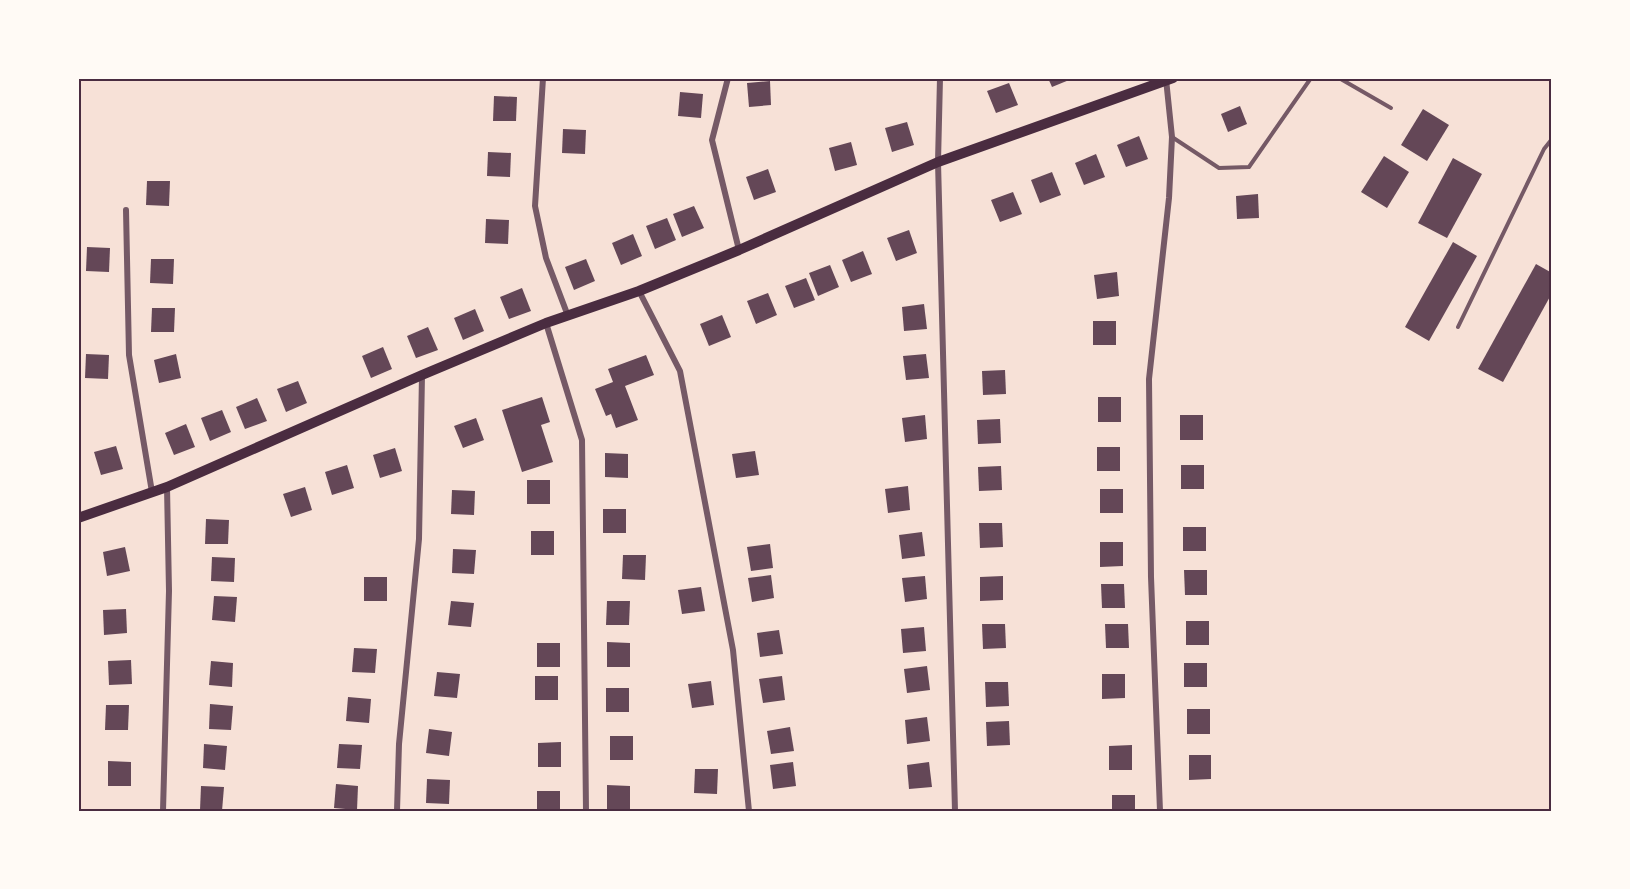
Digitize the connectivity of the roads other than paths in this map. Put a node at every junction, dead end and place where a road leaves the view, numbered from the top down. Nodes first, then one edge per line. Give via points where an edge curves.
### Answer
1 (543, 78) edge
2 (728, 78) edge
3 (940, 78) edge
4 (1311, 78) edge
5 (1339, 78) edge
6 (1168, 79) edge
7 (1391, 108) dead end
8 (1172, 137) junction
9 (1552, 139) edge
10 (938, 162) junction
11 (126, 210) dead end
12 (739, 250) junction
13 (639, 291) junction
14 (568, 316) junction
15 (546, 323) junction
16 (1458, 327) dead end
17 (422, 375) junction
18 (167, 487) junction
19 (152, 492) junction
20 (78, 518) edge
21 (163, 811) edge
22 (397, 811) edge
23 (586, 811) edge
24 (749, 811) edge
25 (955, 811) edge
26 (1160, 811) edge

1 - 14 street via 535,206 546,258
2 - 12 street via 712,140
3 - 10 street
4 - 8 lane via 1249,167 1219,168
5 - 7 lane
6 - 8 street
6 - 10 main road
8 - 26 street via 1149,379 1151,577
9 - 16 lane
10 - 12 main road
10 - 25 street
11 - 19 street via 129,355
12 - 13 main road
13 - 14 main road
13 - 24 street via 680,371 733,650
14 - 15 main road
15 - 17 main road
15 - 23 street via 582,440
17 - 18 main road
17 - 22 street via 419,539 399,744
18 - 19 main road
18 - 21 street via 169,591
19 - 20 main road

